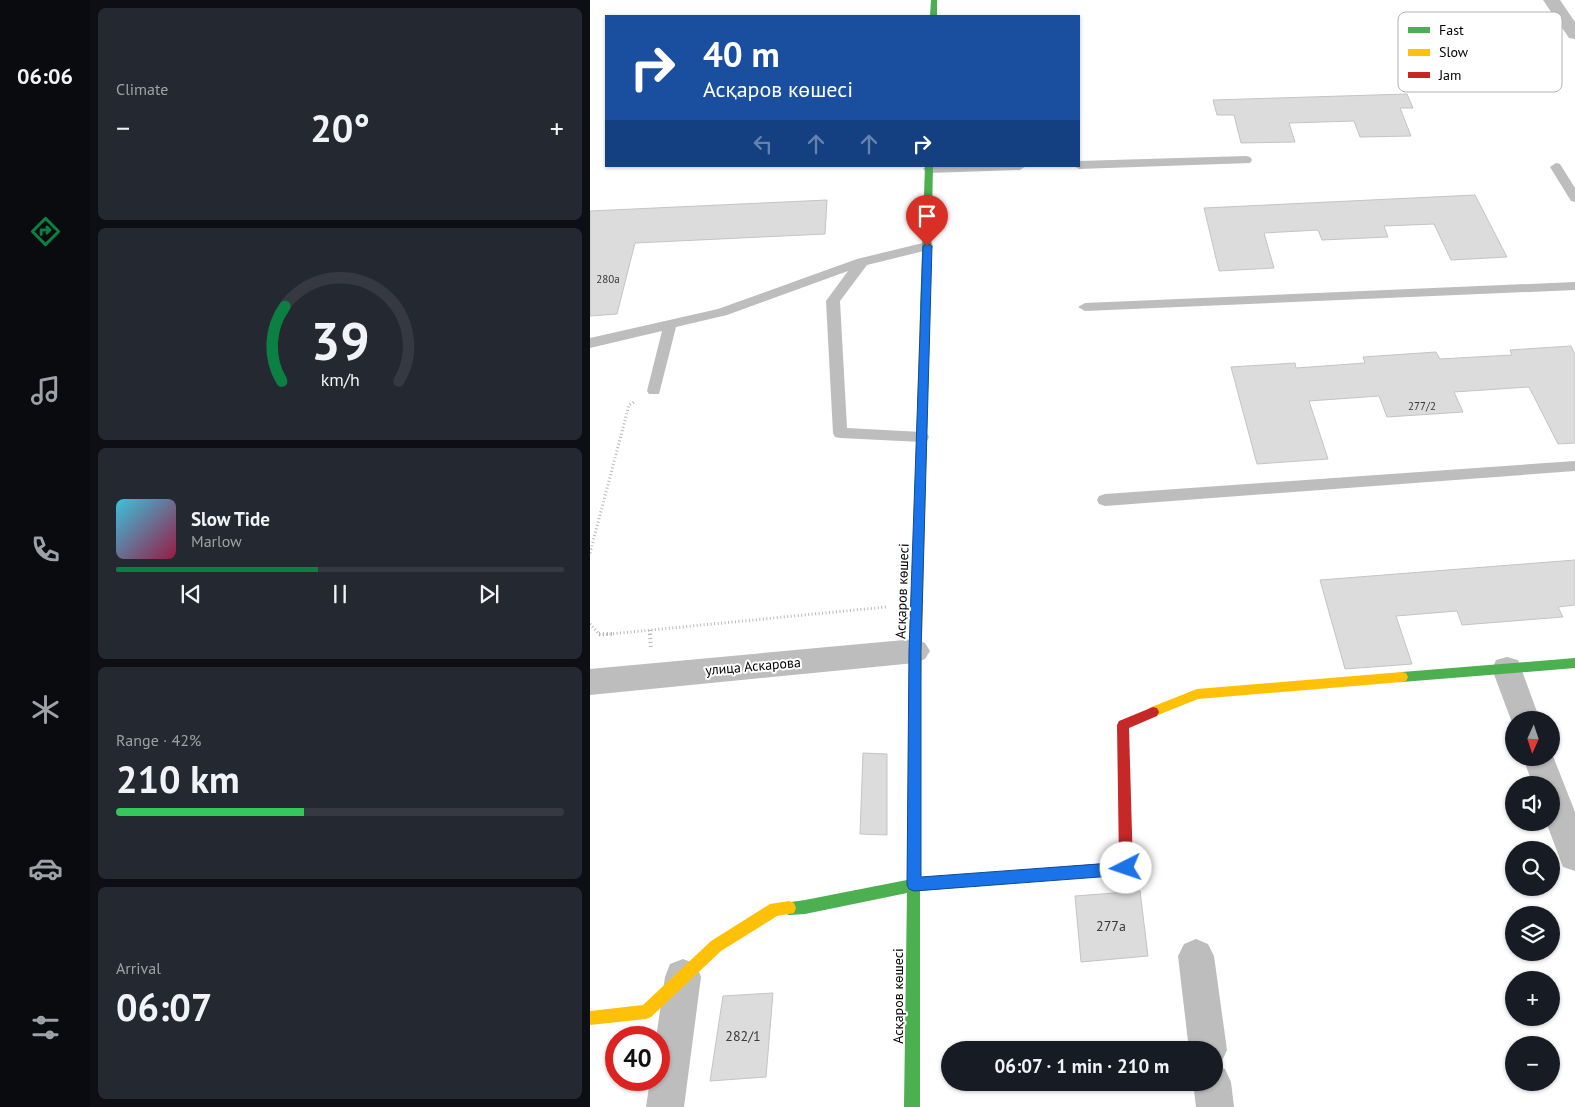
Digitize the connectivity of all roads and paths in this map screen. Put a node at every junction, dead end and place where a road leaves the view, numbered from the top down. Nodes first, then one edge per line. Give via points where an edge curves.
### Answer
1 (934, 0) edge
2 (1551, 0) edge
3 (1559, 12) edge
4 (934, 15) edge
5 (1562, 16) edge
6 (1575, 34) edge
7 (1246, 160) dead end
8 (1080, 165) edge
9 (1556, 166) dead end
10 (929, 167) edge
11 (1575, 198) edge
12 (927, 246) junction
13 (862, 262) junction
14 (1575, 286) edge
15 (1085, 307) dead end
16 (670, 324) junction
17 (590, 342) edge
18 (654, 391) joint
19 (922, 437) junction
20 (1575, 466) edge
21 (1105, 500) dead end
22 (590, 553) edge
23 (917, 604) junction
24 (590, 624) edge
25 (915, 651) junction
26 (1575, 663) edge
27 (1507, 669) junction
28 (590, 682) edge
29 (1522, 711) edge
30 (1560, 815) edge
31 (1575, 856) edge
32 (914, 885) junction
33 (1196, 956) dead end
34 (683, 976) junction
35 (590, 1018) edge
36 (1207, 1041) edge
37 (1213, 1091) edge
38 (665, 1107) edge
39 (912, 1107) edge
40 (1215, 1107) edge

1 - 4 main road
2 - 3 street
5 - 6 street
7 - 8 lane
9 - 11 lane
10 - 12 main road, Асқаров көшесі
12 - 13 lane
12 - 19 main road, Асқаров көшесі
13 - 16 lane via 722,312
13 - 19 lane via 833,301 840,433
14 - 15 lane
16 - 17 lane
16 - 18 lane
18 - 22 path via 629,405
19 - 23 main road, Асқаров көшесі
20 - 21 lane
23 - 24 path via 600,635
23 - 25 main road, Асқаров көшесі
25 - 28 street, улица Аскарова
25 - 32 main road, Асқаров көшесі
26 - 27 main road
27 - 29 street
27 - 32 main road via 1197,694 1123,725 1126,868
30 - 31 street
32 - 34 main road via 775,909 716,946
32 - 39 main road, Асқаров көшесі
33 - 36 street
34 - 35 main road via 646,1012
34 - 38 street
37 - 40 street

